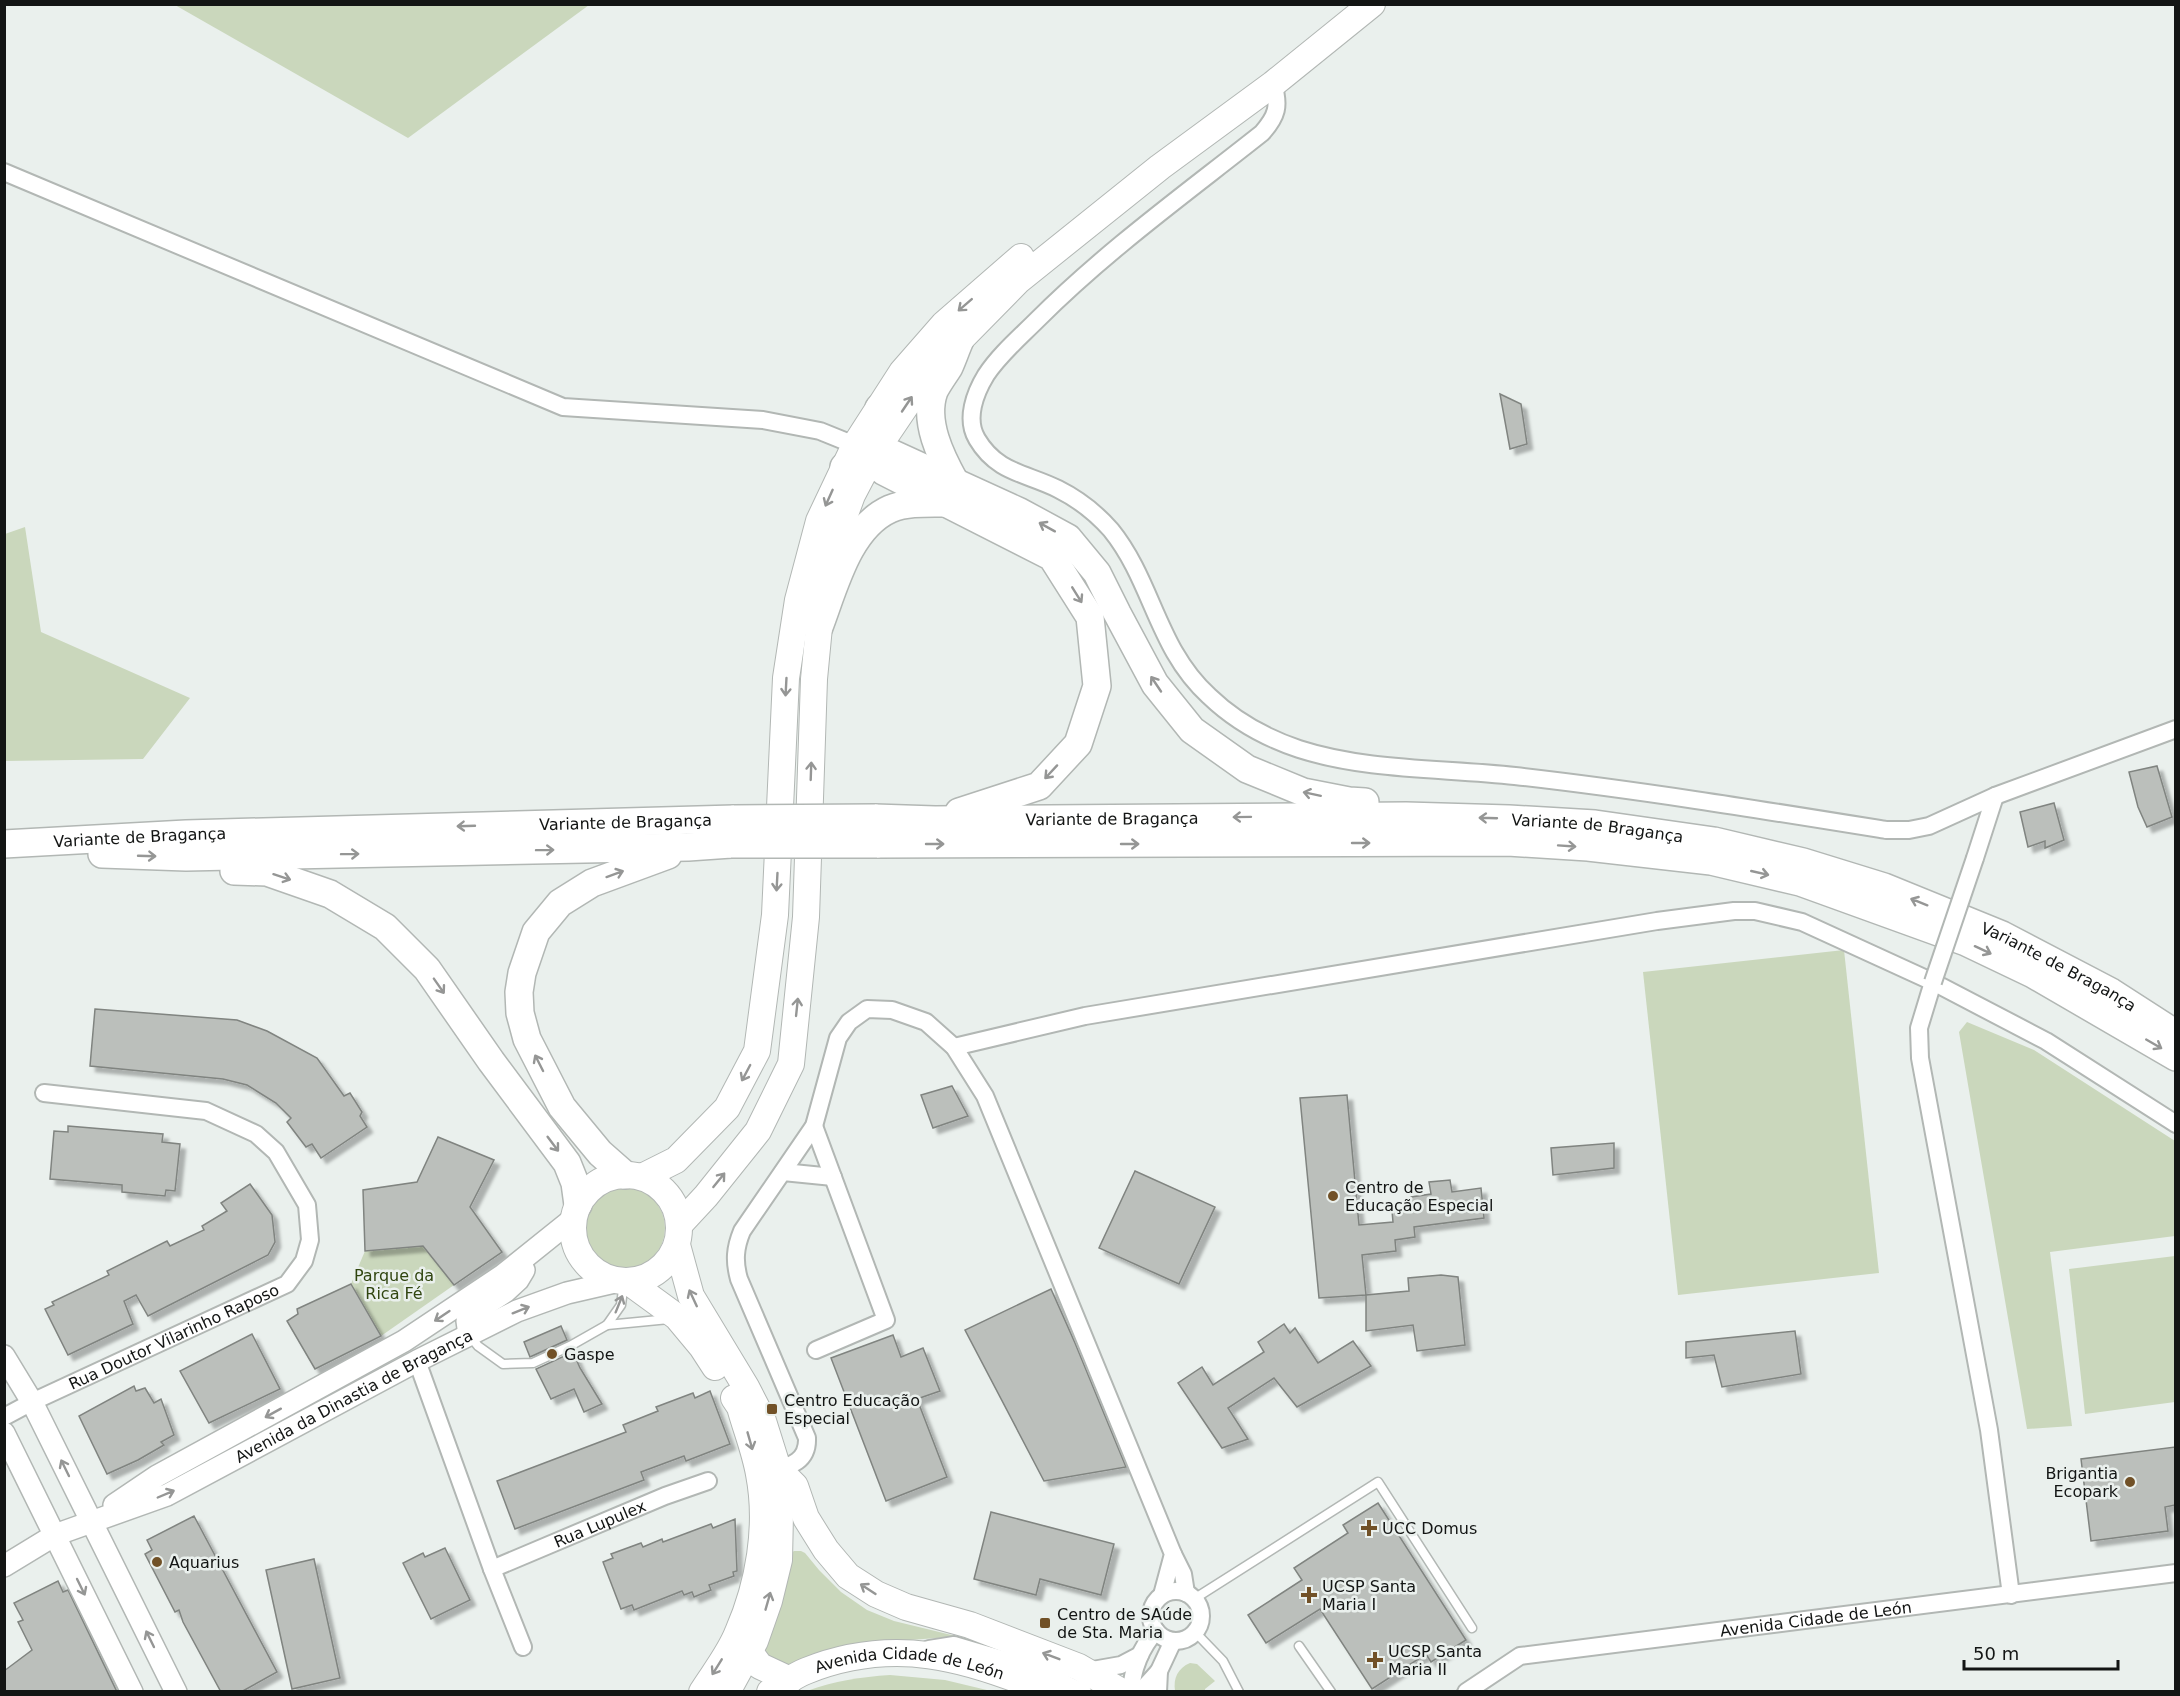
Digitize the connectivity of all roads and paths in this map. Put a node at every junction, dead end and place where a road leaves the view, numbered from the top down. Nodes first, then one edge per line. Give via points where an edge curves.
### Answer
1 (1372, 4) edge
2 (1273, 84) junction
3 (4, 172) edge
4 (960, 340) junction
5 (879, 408) joint
6 (858, 455) junction
7 (952, 492) junction
8 (819, 627) junction
9 (2175, 729) edge
10 (1995, 796) junction
11 (1406, 816) junction
12 (935, 820) junction
13 (876, 831) junction
14 (733, 832) junction
15 (4, 844) edge
16 (688, 847) junction
17 (4, 852) edge
18 (186, 857) junction
19 (1933, 982) junction
20 (2175, 1034) edge
21 (954, 1047) junction
22 (2175, 1057) edge
23 (44, 1093) dead end
24 (2175, 1124) edge
25 (814, 1126) junction
26 (783, 1172) junction
27 (634, 1176) junction
28 (834, 1177) junction
29 (576, 1212) junction
30 (678, 1235) junction
31 (532, 1253) junction
32 (624, 1282) junction
33 (677, 1317) junction
34 (607, 1325) junction
35 (469, 1335) junction
36 (816, 1350) dead end
37 (4, 1356) edge
38 (417, 1360) junction
39 (32, 1402) junction
40 (4, 1417) edge
41 (4, 1433) edge
42 (769, 1472) junction
43 (708, 1481) dead end
44 (91, 1521) junction
45 (55, 1535) junction
46 (825, 1550) junction
47 (770, 1554) junction
48 (1172, 1560) junction
49 (4, 1566) edge
50 (492, 1569) junction
51 (2175, 1573) edge
52 (1162, 1595) junction
53 (2012, 1595) junction
54 (1190, 1596) junction
55 (1472, 1628) dead end
56 (1156, 1631) junction
57 (1195, 1632) junction
58 (1173, 1641) junction
59 (743, 1643) junction
60 (1299, 1646) dead end
61 (523, 1647) dead end
62 (910, 1652) junction
63 (1140, 1655) junction
64 (1159, 1671) junction
65 (788, 1681) edge
66 (1085, 1681) edge
67 (132, 1692) edge
68 (176, 1692) edge
69 (702, 1692) edge
70 (727, 1692) edge
71 (1049, 1692) edge
72 (1122, 1692) edge
73 (1131, 1692) edge
74 (1140, 1692) edge
75 (1158, 1692) edge
76 (1239, 1692) edge
77 (1331, 1692) edge
78 (1466, 1692) edge

1 - 2 main road
2 - 4 main road via 1160,167 1019,280
2 -> 5 main road via 1153,157 1009,267 944,324 902,372
2 - 10 street via 1277,105 1273,121 1262,134 1103,258 1062,296 988,372 971,414 974,435 989,456 1010,471 1056,487 1105,523 1125,547 1173,651 1209,697 1267,738 1336,759 1514,776 1708,801 1886,830 1929,826
3 - 6 street via 563,407 763,420 820,431
6 -> 4 main road
4 - 7 highway via 934,393 931,417
5 - 6 highway via 880,419
6 - 7 highway via 883,471
6 - 8 main road via 852,495 827,575
6 -> 27 main road via 819,521 798,600 786,678 775,915 758,1051 727,1108 676,1160
7 - 8 highway via 890,509 866,527 846,556
11 -> 7 highway via 1393,802 1349,801 1303,792 1247,769 1192,730 1155,684 1097,573 1068,538 1020,512
7 -> 12 highway via 1052,557 1090,617 1097,686 1078,744 1039,786
30 -> 8 main road via 758,1131 791,1064 806,917
9 - 10 street
10 - 19 street, bridge
11 -> 12 highway, Variante de Bragança
20 -> 11 highway, Variante de Bragança via 2111,992 2002,935 1884,887 1803,862 1714,841 1595,824
12 - 13 highway, Variante de Bragança
13 - 14 highway, Variante de Bragança, bridge
13 -> 22 highway, Variante de Bragança via 1508,842 1711,861 1800,882 1966,942 2032,974
14 -> 15 highway, Variante de Bragança via 186,834
14 - 16 highway, Variante de Bragança
18 -> 16 highway, Variante de Bragança
27 -> 16 highway via 600,1153 562,1107 527,1039 520,1013 522,973 536,932 560,903 592,883
17 -> 18 highway, Variante de Bragança
18 -> 29 highway via 202,869 267,872 330,894 385,927 427,969 567,1163 575,1184
19 - 21 street via 1802,922 1755,911 1734,911 1085,1016
19 - 24 street via 2046,1041
19 - 53 street via 1919,1028 1920,1058 1989,1430
21 - 25 street via 926,1022 891,1010 867,1009 849,1022 838,1038
21 - 48 street via 985,1096
23 - 39 street, Rua Doutor Vilarinho Raposo via 207,1111 255,1134 276,1152 307,1205 310,1240 304,1261 287,1284
25 - 26 street
25 - 28 street
26 - 28 street
26 - 42 street via 742,1232 735,1261 807,1438 802,1458
27 - 29 main road via 610,1177 597,1184 586,1193
27 - 30 main road via 656,1184 668,1195 676,1209
28 - 36 street via 886,1320
29 - 31 street, Avenida da Dinastia de Bragança
29 - 32 main road via 573,1236 578,1252 602,1276
30 - 32 main road via 670,1260 659,1271
42 -> 30 main road via 762,1418 691,1296
31 - 35 street via 518,1280 471,1314 467,1321
31 -> 44 street, Avenida da Dinastia de Bragança via 404,1341 157,1476
32 - 33 main road
34 -> 32 lane via 621,1305
35 -> 32 street, Avenida da Dinastia de Bragança via 517,1311 567,1293
33 - 34 lane
33 -> 42 main road via 702,1347 740,1407
34 - 35 lane via 533,1363 503,1364 478,1347
35 - 38 street, Avenida da Dinastia de Bragança
37 - 39 street
44 -> 38 street, Avenida da Dinastia de Bragança via 167,1495
38 - 50 street
39 - 40 street, Rua Doutor Vilarinho Raposo
44 -> 39 street
41 - 45 street
42 - 46 main road via 795,1486 806,1518
42 - 47 main road
43 - 50 street, Rua Lupulex
44 - 45 street, Avenida da Dinastia de Bragança
68 -> 44 street
45 - 49 street, Avenida da Dinastia de Bragança
45 -> 67 street
46 - 47 main road via 801,1544
66 -> 46 main road via 970,1625 876,1594 848,1576
47 - 59 main road via 769,1601 755,1641
48 - 52 street
48 - 54 street via 1184,1574
50 - 61 street
51 - 53 street, Avenida Cidade de León
52 - 54 street via 1169,1591
52 - 56 street via 1150,1616
53 - 78 street, Avenida Cidade de León via 1520,1656
54 - 55 lane via 1378,1482
54 - 57 street via 1201,1612
56 - 58 street
56 - 63 street
57 - 58 street
57 - 76 lane via 1223,1660
58 - 64 street
59 - 65 main road via 760,1666
59 -> 69 main road
59 - 70 main road
60 - 77 lane
62 - 65 main road, Avenida Cidade de León via 838,1660
62 - 66 street via 954,1646
62 - 71 main road, Avenida Cidade de León via 956,1659
63 - 66 street
63 - 73 street
64 - 74 street
64 - 75 street
66 - 72 main road

